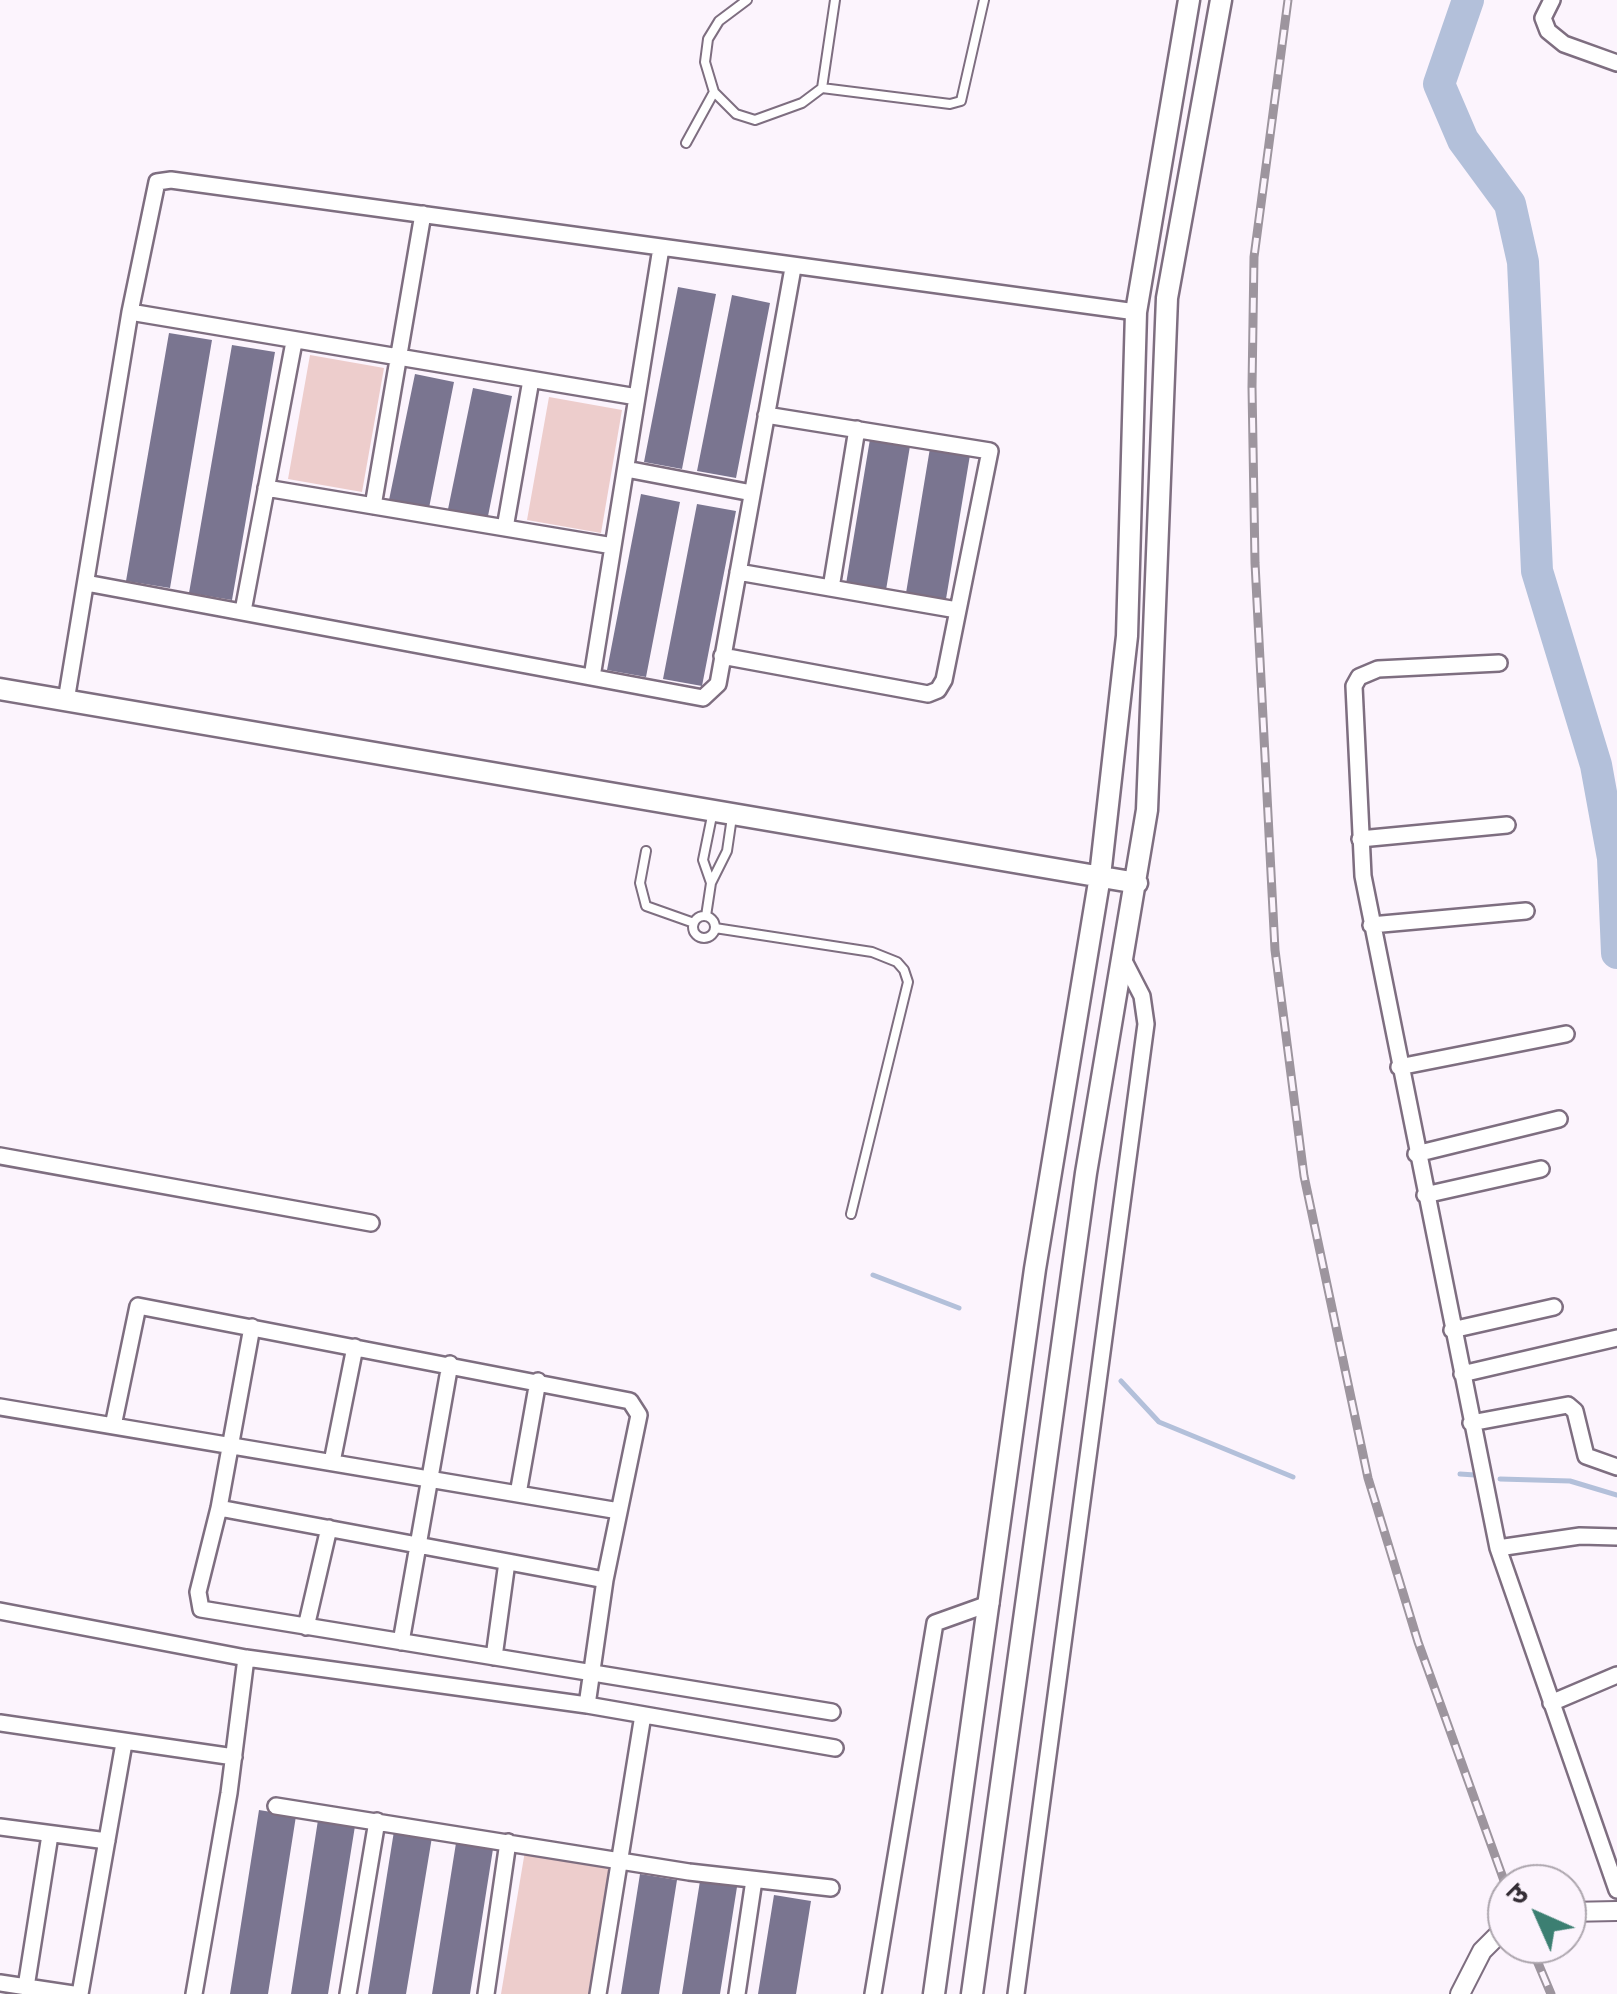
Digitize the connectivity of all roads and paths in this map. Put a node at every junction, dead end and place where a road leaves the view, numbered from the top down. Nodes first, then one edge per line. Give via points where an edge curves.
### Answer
1 (748, 0) edge
2 (835, 0) edge
3 (984, 0) edge
4 (1189, 0) edge
5 (1221, 0) edge
6 (1552, 0) edge
7 (1617, 62) edge
8 (822, 88) junction
9 (714, 92) junction
10 (686, 142) dead end
11 (422, 214) junction
12 (661, 248) junction
13 (793, 268) junction
14 (130, 312) junction
15 (1136, 312) junction
16 (294, 342) junction
17 (398, 360) junction
18 (530, 380) junction
19 (637, 397) junction
20 (766, 414) junction
21 (857, 429) junction
22 (626, 469) junction
23 (266, 488) junction
24 (752, 493) junction
25 (373, 506) junction
26 (505, 528) junction
27 (613, 546) junction
28 (738, 572) junction
29 (86, 583) junction
30 (831, 588) junction
31 (957, 610) junction
32 (244, 611) junction
33 (722, 656) junction
34 (1499, 662) dead end
35 (592, 677) junction
36 (0, 689) edge
37 (66, 701) junction
38 (723, 811) junction
39 (1507, 825) dead end
40 (1360, 839) junction
41 (646, 851) dead end
42 (1100, 876) junction
43 (711, 883) junction
44 (1137, 883) junction
45 (1526, 911) dead end
46 (706, 916) junction
47 (694, 923) junction
48 (1372, 924) junction
49 (715, 928) junction
50 (1124, 961) junction
51 (1566, 1034) dead end
52 (1398, 1067) junction
53 (1559, 1119) dead end
54 (1416, 1154) junction
55 (0, 1156) edge
56 (1541, 1169) dead end
57 (1425, 1195) junction
58 (850, 1214) dead end
59 (371, 1223) dead end
60 (1554, 1307) dead end
61 (252, 1327) junction
62 (1452, 1330) junction
63 (1617, 1338) edge
64 (355, 1347) junction
65 (450, 1364) junction
66 (1462, 1374) junction
67 (538, 1381) junction
68 (0, 1407) edge
69 (1472, 1423) junction
70 (113, 1426) junction
71 (227, 1444) junction
72 (332, 1462) junction
73 (1617, 1467) edge
74 (432, 1479) junction
75 (518, 1494) junction
76 (219, 1508) junction
77 (619, 1511) junction
78 (329, 1528) junction
79 (1617, 1537) edge
80 (420, 1546) junction
81 (1498, 1548) junction
82 (507, 1562) junction
83 (605, 1580) junction
84 (991, 1603) junction
85 (0, 1611) edge
86 (306, 1627) junction
87 (401, 1642) junction
88 (494, 1656) junction
89 (246, 1658) junction
90 (592, 1672) junction
91 (1617, 1675) edge
92 (1551, 1703) junction
93 (587, 1705) junction
94 (832, 1712) dead end
95 (644, 1715) junction
96 (0, 1723) edge
97 (124, 1743) junction
98 (835, 1748) dead end
99 (234, 1758) junction
100 (276, 1806) dead end
101 (377, 1822) junction
102 (0, 1828) edge
103 (50, 1835) junction
104 (106, 1841) junction
105 (508, 1842) junction
106 (618, 1858) junction
107 (754, 1880) junction
108 (831, 1888) dead end
109 (1617, 1890) edge
110 (1617, 1911) edge
111 (1587, 1912) edge
112 (1487, 1946) edge
113 (0, 1983) edge
114 (26, 1987) junction
115 (77, 1994) edge
116 (194, 1994) edge
117 (348, 1994) edge
118 (486, 1994) edge
119 (598, 1994) edge
120 (737, 1994) edge
121 (873, 1994) edge
122 (934, 1994) edge
123 (972, 1994) edge
124 (1016, 1994) edge
125 (1460, 1994) edge

1 - 9 lane via 719,21 708,39
2 - 8 lane
3 - 8 lane via 961,100
4 - 15 main road
5 - 44 main road via 1167,298 1148,810
6 - 7 street via 1543,18 1548,31 1564,44
8 - 9 lane via 802,104 755,120 736,114
9 - 10 lane
11 - 12 street
11 - 14 street via 157,182
11 - 17 street
12 - 13 street
12 - 19 street
13 - 15 street
13 - 20 street
14 - 16 street
14 - 29 street
15 - 42 main road via 1127,636
16 - 17 street
16 - 23 street
17 - 18 street
17 - 25 street
18 - 19 street
18 - 26 street
19 - 22 street
20 - 21 street
20 - 24 street
21 - 30 street
21 - 31 street via 990,451
22 - 24 street
22 - 27 street
23 - 25 street
23 - 32 street
24 - 28 street
25 - 26 street
26 - 27 street
27 - 35 street
28 - 30 street
28 - 33 street
29 - 32 street
29 - 37 street
30 - 31 street
31 - 33 street via 944,680 928,694
32 - 35 street
33 - 35 street via 718,684 703,698
34 - 40 street via 1378,669 1359,677 1354,686
36 - 37 main road
37 - 38 main road
38 - 42 main road
38 - 43 lane via 727,851
38 - 43 lane via 703,860
39 - 40 street
40 - 48 street
41 - 47 lane via 640,883 646,906
42 - 44 main road
42 - 84 main road via 1035,1269
43 - 46 lane
44 - 50 main road
45 - 48 street
46 - 47 lane
46 - 49 lane
47 - 49 lane via 702,937
48 - 52 street
49 - 58 lane via 872,952 904,970 908,982
50 - 123 main road via 1086,1172
50 - 124 street via 1142,996 1146,1024
51 - 52 street
52 - 54 street
53 - 54 street
54 - 57 street
55 - 59 street
56 - 57 street
57 - 62 street
60 - 62 street
61 - 64 street
61 - 70 street via 138,1306
61 - 71 street
62 - 66 street
63 - 66 street
64 - 65 street
64 - 72 street
65 - 67 street
65 - 74 street
66 - 69 street
67 - 75 street
67 - 77 street via 622,1397 636,1406
68 - 70 street
69 - 73 street via 1568,1405 1576,1412 1586,1456
69 - 81 street
70 - 71 street
71 - 72 street
71 - 76 street
72 - 74 street
74 - 75 street
74 - 80 street
75 - 77 street
76 - 78 street
76 - 86 street via 197,1603 210,1612
77 - 83 street
78 - 80 street
78 - 86 street
79 - 81 street
80 - 82 street
80 - 87 street
81 - 92 street
82 - 83 street
82 - 88 street
83 - 90 street
84 - 121 street via 935,1623
84 - 122 main road
85 - 89 street
86 - 87 street
87 - 88 street
88 - 90 street
89 - 93 street
89 - 99 street
90 - 93 street
90 - 94 street
91 - 92 street
92 - 109 street
93 - 95 street
95 - 98 street
95 - 106 street
96 - 97 street
97 - 99 street
97 - 104 street
99 - 116 street
100 - 101 street
101 - 105 street
101 - 117 street
102 - 103 street
103 - 104 street
103 - 114 street
104 - 115 street
105 - 106 street
105 - 118 street
106 - 107 street
106 - 119 street
107 - 108 street
107 - 120 street
110 - 111 street
112 - 125 street
113 - 114 street
114 - 115 street

